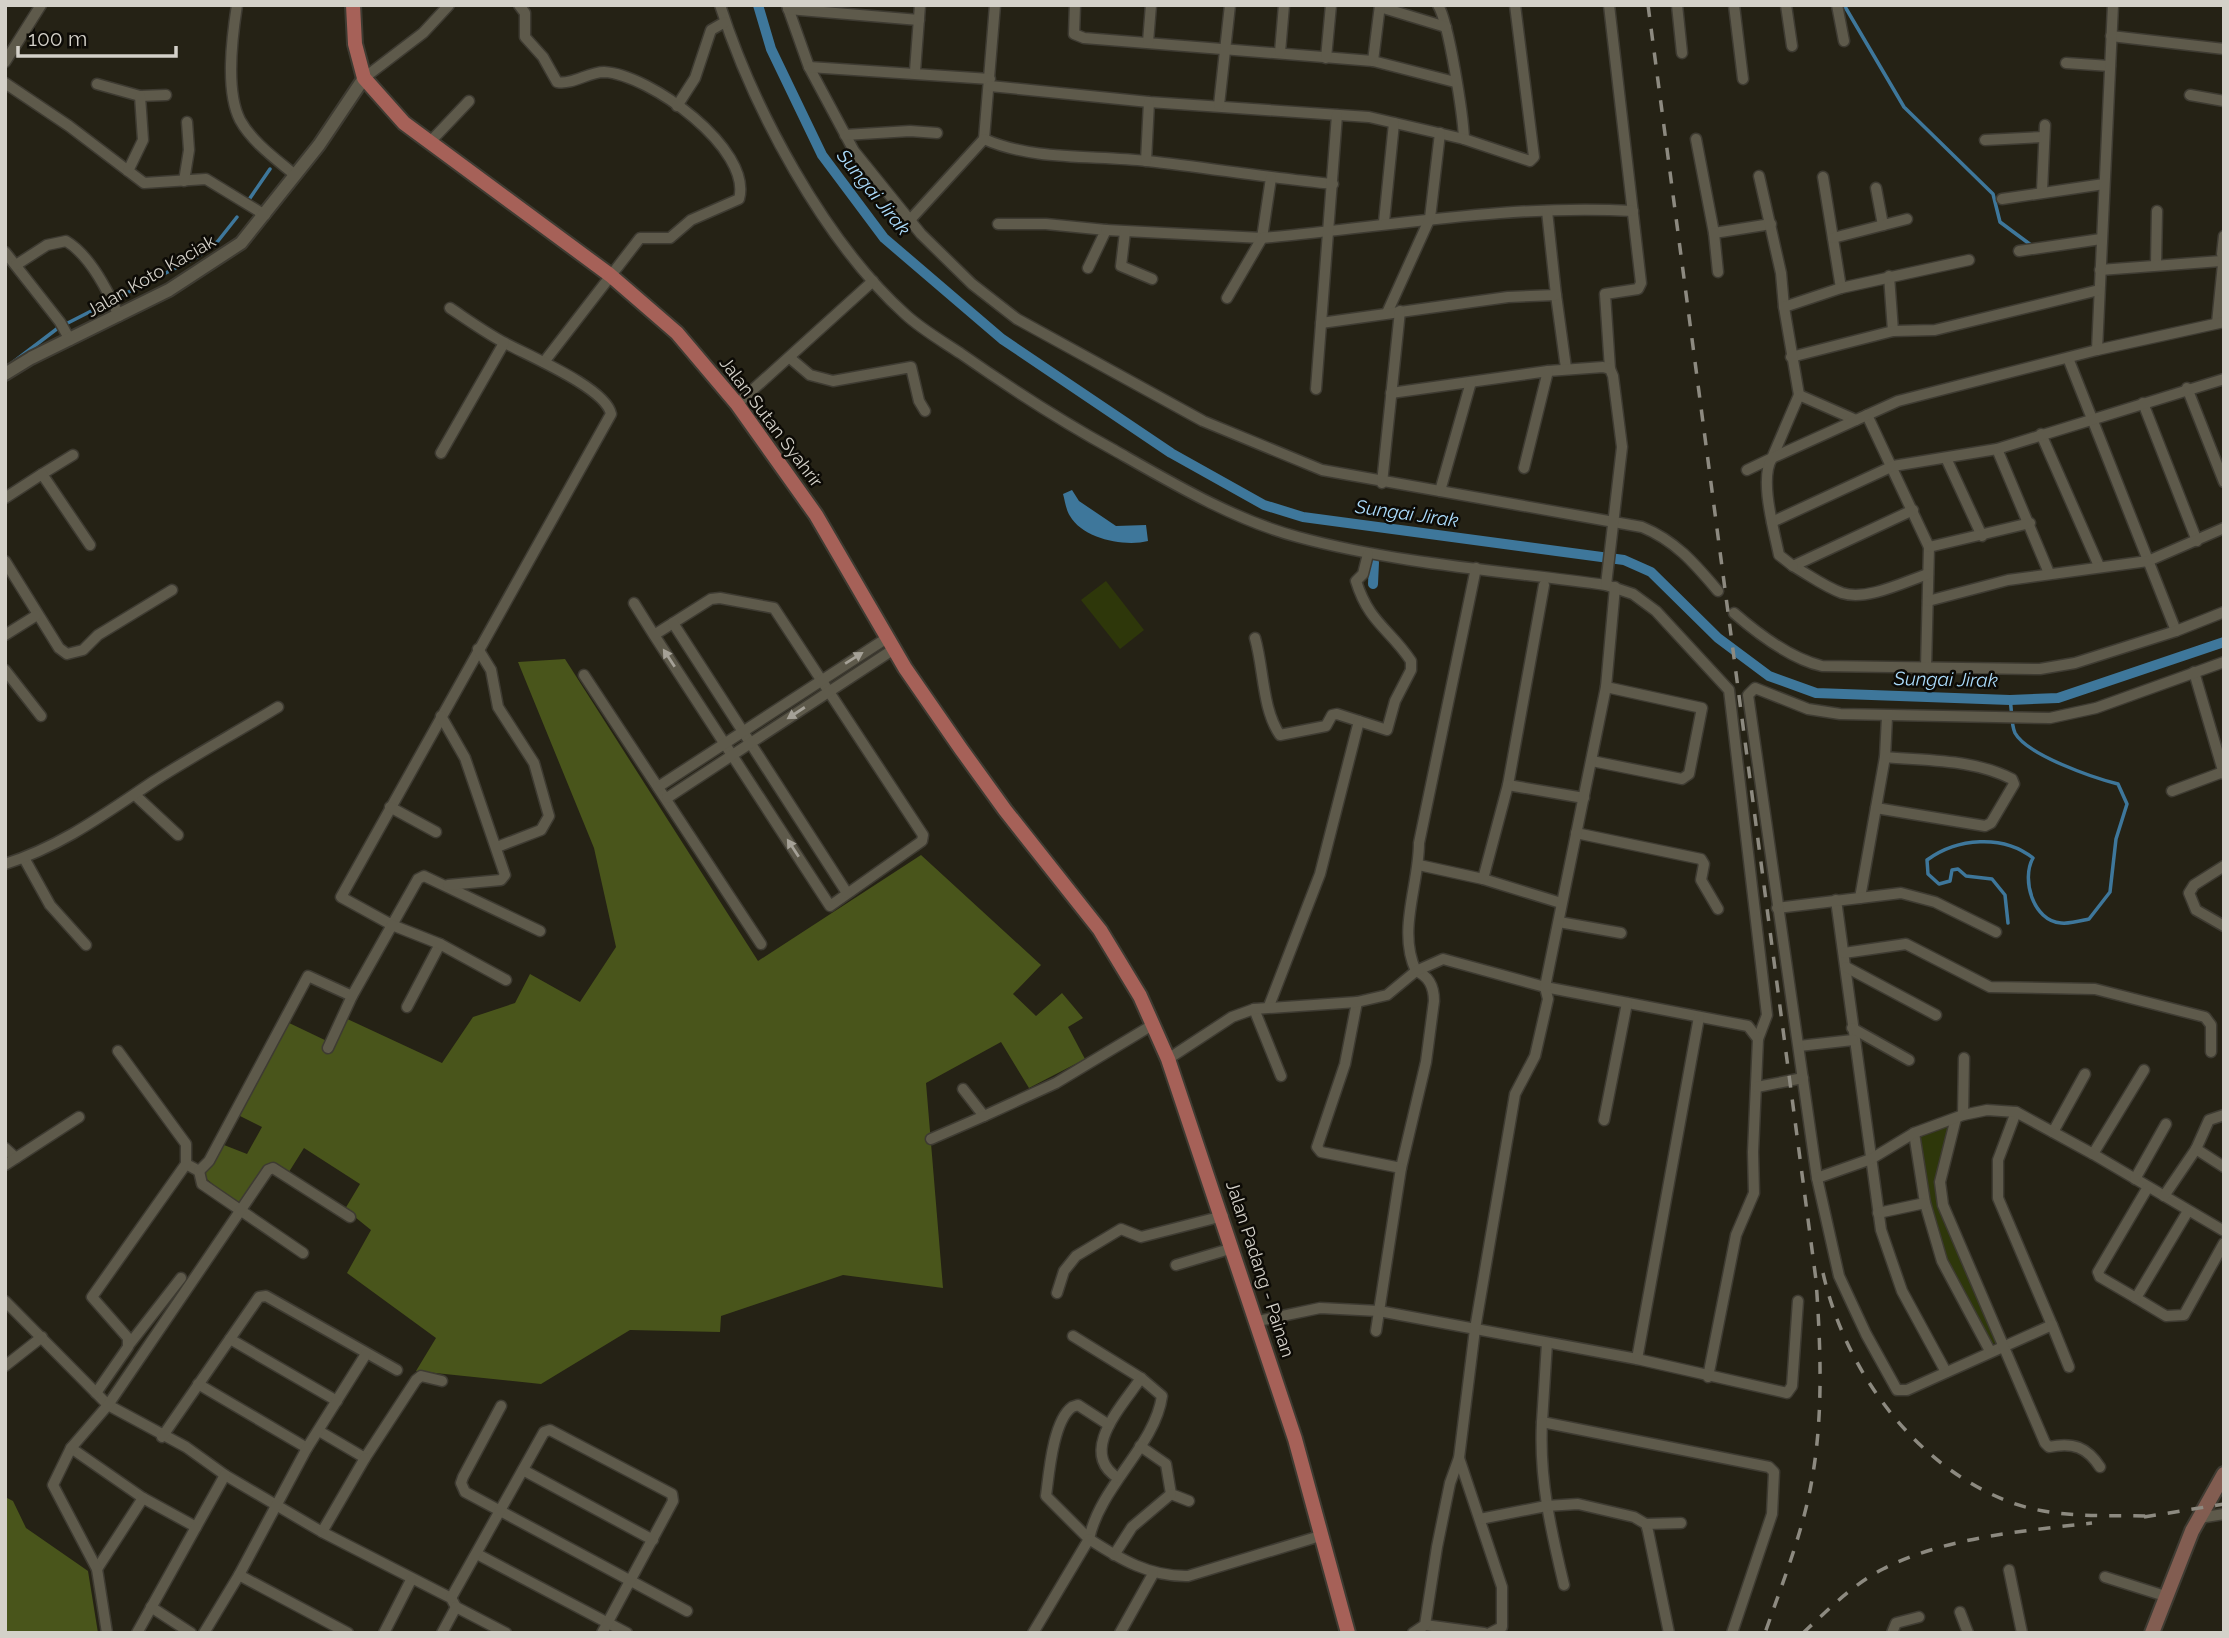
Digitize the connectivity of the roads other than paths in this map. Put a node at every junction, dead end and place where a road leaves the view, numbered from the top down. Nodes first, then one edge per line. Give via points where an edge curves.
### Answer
1 (41, 5) edge
2 (237, 5) edge
3 (353, 5) edge
4 (449, 5) edge
5 (519, 5) edge
6 (720, 5) edge
7 (920, 5) edge
8 (995, 5) edge
9 (1075, 5) edge
10 (1151, 5) edge
11 (1230, 5) edge
12 (1284, 5) edge
13 (1331, 5) edge
14 (1438, 5) edge
15 (1515, 5) edge
16 (1609, 5) edge
17 (1677, 5) edge
18 (1734, 5) edge
19 (1786, 5) edge
20 (1837, 5) edge
21 (2113, 5) edge
22 (1380, 6) edge
23 (787, 7) edge
24 (864, 10) edge
25 (919, 20) junction
26 (725, 22) junction
27 (1446, 27) junction
28 (2111, 36) junction
29 (1844, 41) dead end
30 (1148, 42) junction
31 (1792, 46) dead end
32 (1226, 47) junction
33 (2224, 49) edge
34 (1280, 52) junction
35 (1682, 53) dead end
36 (1326, 58) junction
37 (1373, 61) junction
38 (6, 63) edge
39 (2066, 63) dead end
40 (2110, 66) junction
41 (809, 67) junction
42 (915, 72) junction
43 (364, 78) junction
44 (1743, 79) dead end
45 (990, 82) junction
46 (1455, 82) junction
47 (5, 83) edge
48 (97, 84) dead end
49 (166, 95) dead end
50 (2190, 95) dead end
51 (140, 96) junction
52 (469, 101) dead end
53 (2224, 101) edge
54 (1149, 102) junction
55 (1219, 105) junction
56 (677, 106) junction
57 (1338, 115) junction
58 (187, 122) dead end
59 (1394, 123) junction
60 (2045, 125) dead end
61 (937, 133) dead end
62 (1440, 134) junction
63 (845, 135) junction
64 (2044, 137) junction
65 (984, 139) junction
66 (1464, 139) junction
67 (1696, 139) dead end
68 (1985, 140) dead end
69 (430, 142) junction
70 (1146, 161) junction
71 (128, 171) junction
72 (295, 175) junction
73 (1759, 176) dead end
74 (1823, 177) dead end
75 (1271, 178) junction
76 (184, 181) junction
77 (1334, 184) junction
78 (2104, 184) junction
79 (1876, 188) dead end
80 (2042, 191) junction
81 (2002, 199) dead end
82 (1547, 211) junction
83 (1633, 211) junction
84 (2157, 211) dead end
85 (262, 213) junction
86 (1430, 219) junction
87 (1907, 219) dead end
88 (909, 221) junction
89 (1384, 222) junction
90 (998, 224) dead end
91 (1771, 224) junction
92 (1883, 225) junction
93 (1105, 230) junction
94 (1125, 232) junction
95 (1328, 232) junction
96 (1714, 233) junction
97 (2224, 236) edge
98 (1262, 238) junction
99 (1833, 238) junction
100 (2101, 239) junction
101 (2027, 250) dead end
102 (5, 252) edge
103 (2222, 257) edge
104 (1969, 260) dead end
105 (16, 265) junction
106 (2156, 265) junction
107 (1088, 268) dead end
108 (2100, 270) junction
109 (1718, 272) dead end
110 (610, 275) junction
111 (1889, 276) junction
112 (1152, 279) dead end
113 (873, 281) junction
114 (1841, 288) junction
115 (2099, 290) junction
116 (1556, 295) junction
117 (1227, 298) dead end
118 (1784, 307) junction
119 (450, 308) dead end
120 (1400, 311) junction
121 (1387, 313) junction
122 (118, 314) junction
123 (1321, 323) junction
124 (2220, 323) edge
125 (65, 331) junction
126 (1893, 331) junction
127 (504, 343) junction
128 (2097, 350) junction
129 (1791, 357) junction
130 (790, 358) junction
131 (2068, 358) junction
132 (544, 362) junction
133 (1566, 368) junction
134 (1610, 369) junction
135 (1548, 372) junction
136 (5, 374) edge
137 (2224, 379) edge
138 (1471, 382) junction
139 (2187, 388) junction
140 (1316, 389) dead end
141 (1391, 393) junction
142 (1799, 395) junction
143 (2143, 403) junction
144 (737, 404) junction
145 (925, 411) dead end
146 (1867, 415) junction
147 (1856, 420) junction
148 (2094, 420) junction
149 (2041, 434) junction
150 (1997, 449) junction
151 (441, 453) dead end
152 (74, 455) dead end
153 (1772, 457) junction
154 (1946, 458) junction
155 (1893, 466) junction
156 (1524, 468) dead end
157 (1747, 470) dead end
158 (42, 474) junction
159 (2224, 482) edge
160 (1382, 483) junction
161 (1440, 491) junction
162 (5, 498) edge
163 (1913, 510) junction
164 (1772, 522) junction
165 (2030, 523) junction
166 (1613, 525) junction
167 (2224, 528) edge
168 (1982, 536) junction
169 (2197, 541) junction
170 (90, 545) dead end
171 (1929, 547) junction
172 (1369, 554) junction
173 (5, 561) edge
174 (2148, 561) junction
175 (1793, 566) junction
176 (2099, 566) junction
177 (1476, 568) junction
178 (2049, 573) junction
179 (1928, 574) junction
180 (1609, 583) junction
181 (1544, 585) dead end
182 (172, 590) dead end
183 (1718, 591) dead end
184 (1928, 601) junction
185 (634, 603) dead end
186 (1734, 612) dead end
187 (2224, 612) edge
188 (37, 615) junction
189 (673, 623) junction
190 (2176, 631) junction
191 (5, 635) edge
192 (654, 635) junction
193 (1255, 638) dead end
194 (890, 644) junction
195 (478, 649) junction
196 (2224, 662) edge
197 (1926, 668) junction
198 (5, 670) edge
199 (2194, 672) junction
200 (584, 675) dead end
201 (821, 679) junction
202 (1606, 687) junction
203 (829, 692) junction
204 (278, 707) dead end
205 (41, 716) dead end
206 (441, 716) junction
207 (1887, 717) junction
208 (1359, 722) junction
209 (743, 731) junction
210 (724, 743) junction
211 (751, 743) junction
212 (732, 755) junction
213 (1885, 757) junction
214 (1592, 761) junction
215 (2223, 773) edge
216 (1508, 785) junction
217 (658, 787) junction
218 (2172, 791) dead end
219 (135, 795) junction
220 (667, 798) junction
221 (1584, 798) junction
222 (390, 807) junction
223 (1876, 808) junction
224 (436, 832) dead end
225 (1576, 833) junction
226 (178, 835) dead end
227 (497, 847) junction
228 (24, 858) junction
229 (5, 864) edge
230 (1419, 865) junction
231 (2224, 866) edge
232 (1483, 879) junction
233 (447, 885) junction
234 (847, 893) junction
235 (1860, 898) junction
236 (1836, 900) junction
237 (1561, 903) junction
238 (1777, 908) junction
239 (1718, 909) dead end
240 (1559, 922) junction
241 (392, 925) junction
242 (2224, 926) edge
243 (1100, 930) joint
244 (540, 931) dead end
245 (1996, 932) dead end
246 (1622, 933) dead end
247 (440, 944) junction
248 (761, 944) dead end
249 (86, 946) dead end
250 (1844, 953) junction
251 (1846, 967) junction
252 (1416, 971) junction
253 (506, 979) dead end
254 (1545, 987) junction
255 (352, 996) junction
256 (1357, 1002) junction
257 (1627, 1003) junction
258 (1269, 1006) junction
259 (407, 1007) dead end
260 (1254, 1009) junction
261 (1936, 1015) dead end
262 (1699, 1017) junction
263 (1154, 1024) junction
264 (1852, 1028) junction
265 (1758, 1039) junction
266 (1853, 1040) junction
267 (1799, 1046) junction
268 (328, 1048) dead end
269 (118, 1051) dead end
270 (2211, 1052) dead end
271 (1964, 1058) dead end
272 (1168, 1059) junction
273 (1909, 1060) dead end
274 (2144, 1070) dead end
275 (2085, 1074) dead end
276 (1281, 1076) dead end
277 (1803, 1078) junction
278 (1757, 1087) junction
279 (963, 1089) dead end
280 (2016, 1112) junction
281 (2224, 1115) edge
282 (984, 1116) junction
283 (1960, 1116) junction
284 (79, 1117) dead end
285 (1604, 1120) dead end
286 (2166, 1124) dead end
287 (2053, 1132) junction
288 (1914, 1133) junction
289 (931, 1139) dead end
290 (5, 1148) edge
291 (2196, 1149) junction
292 (2093, 1154) junction
293 (16, 1158) junction
294 (1871, 1159) junction
295 (186, 1164) junction
296 (5, 1165) edge
297 (2224, 1167) edge
298 (1401, 1168) junction
299 (199, 1171) junction
300 (1817, 1178) junction
301 (2135, 1179) junction
302 (2148, 1187) junction
303 (2164, 1196) junction
304 (1925, 1203) junction
305 (2188, 1211) junction
306 (241, 1212) junction
307 (1878, 1213) junction
308 (1223, 1216) junction
309 (350, 1217) dead end
310 (2224, 1231) edge
311 (2224, 1242) edge
312 (1233, 1248) junction
313 (303, 1254) dead end
314 (1176, 1265) dead end
315 (181, 1278) dead end
316 (1057, 1293) dead end
317 (2136, 1298) junction
318 (5, 1301) edge
319 (1798, 1301) dead end
320 (1379, 1311) junction
321 (1258, 1321) junction
322 (2052, 1325) junction
323 (1475, 1329) junction
324 (1376, 1331) dead end
325 (1073, 1336) dead end
326 (42, 1337) junction
327 (230, 1339) junction
328 (1547, 1343) junction
329 (2002, 1346) junction
330 (128, 1347) junction
331 (1990, 1351) junction
332 (366, 1354) junction
333 (1637, 1359) junction
334 (5, 1366) edge
335 (2068, 1367) dead end
336 (397, 1370) dead end
337 (1946, 1372) junction
338 (1708, 1377) junction
339 (1141, 1378) junction
340 (442, 1381) dead end
341 (198, 1384) junction
342 (96, 1393) junction
343 (337, 1401) junction
344 (107, 1405) junction
345 (501, 1406) dead end
346 (1542, 1422) junction
347 (1109, 1425) junction
348 (318, 1431) junction
349 (162, 1437) junction
350 (1140, 1446) junction
351 (71, 1448) junction
352 (307, 1448) junction
353 (365, 1458) junction
354 (1459, 1458) junction
355 (2100, 1467) dead end
356 (523, 1470) junction
357 (2224, 1474) edge
358 (225, 1475) junction
359 (1118, 1478) junction
360 (1171, 1494) junction
361 (2218, 1495) edge
362 (143, 1498) junction
363 (1189, 1501) dead end
364 (276, 1504) junction
365 (1546, 1506) junction
366 (501, 1511) junction
367 (2224, 1514) edge
368 (2199, 1518) junction
369 (1480, 1519) junction
370 (1681, 1523) dead end
371 (1646, 1524) junction
372 (196, 1527) junction
373 (322, 1532) junction
374 (1320, 1536) junction
375 (1089, 1539) junction
376 (653, 1540) junction
377 (477, 1555) junction
378 (1114, 1555) junction
379 (97, 1569) junction
380 (2009, 1570) dead end
381 (1153, 1574) junction
382 (239, 1575) junction
383 (2105, 1577) dead end
384 (411, 1580) junction
385 (630, 1582) junction
386 (1564, 1585) dead end
387 (2165, 1596) junction
388 (454, 1603) junction
389 (151, 1607) junction
390 (687, 1611) dead end
391 (1960, 1612) dead end
392 (1919, 1618) dead end
393 (608, 1623) junction
394 (1425, 1625) junction
395 (333, 1629) edge
396 (1125, 1631) edge
397 (107, 1633) edge
398 (137, 1633) edge
399 (191, 1633) edge
400 (204, 1633) edge
401 (348, 1633) edge
402 (384, 1633) edge
403 (442, 1633) edge
404 (506, 1633) edge
405 (602, 1633) edge
406 (627, 1633) edge
407 (1033, 1633) edge
408 (1348, 1633) edge
409 (1413, 1633) edge
410 (1485, 1633) edge
411 (1490, 1633) edge
412 (1669, 1633) edge
413 (1732, 1633) edge
414 (1892, 1633) edge
415 (1968, 1633) edge
416 (2022, 1633) edge
417 (2152, 1633) edge

1 - 38 street
2 - 72 street via 231,44 237,111 248,131
3 - 43 main road, Jalan Sutan Syahrir via 355,44
4 - 43 street
5 - 56 street via 525,13 525,37 557,82 606,72 639,83
6 - 26 street
7 - 25 street
8 - 45 street
9 - 30 street via 1073,30 1078,36
10 - 30 street
11 - 32 street
12 - 34 street
13 - 36 street
14 - 27 street
15 - 66 street via 1534,157 1527,160
16 - 83 street
17 - 35 street
18 - 44 street
19 - 31 street
20 - 29 street
21 - 28 street
22 - 27 street
22 - 37 street
23 - 24 street
23 - 41 street
24 - 25 street
25 - 42 street
26 - 56 street via 711,30 695,78
26 - 113 street via 764,116 835,233
27 - 46 street
28 - 33 street
28 - 40 street
30 - 32 street
32 - 34 street
32 - 55 street
34 - 36 street
36 - 37 street
37 - 46 street
39 - 40 street
40 - 78 street
41 - 42 street
41 - 63 street
42 - 45 street
43 - 69 main road, Jalan Sutan Syahrir via 404,123
43 - 72 street, Jalan Koto Kaciak
45 - 54 street
45 - 65 street
46 - 66 street
47 - 71 street
48 - 51 street
49 - 51 street
50 - 53 street
51 - 71 street via 143,141
52 - 69 street
54 - 55 street
54 - 70 street
55 - 57 street
56 - 110 street via 701,123 733,160 740,198 691,220 670,238 640,238
57 - 59 street
57 - 77 street
58 - 76 street
59 - 62 street
59 - 89 street
60 - 64 street
61 - 63 street
62 - 66 street
62 - 86 street
63 - 88 street
64 - 68 street
64 - 80 street
65 - 70 street via 1034,152
65 - 88 street
67 - 96 street
69 - 110 main road, Jalan Sutan Syahrir
70 - 75 street
71 - 76 street via 144,183
72 - 85 street, Jalan Koto Kaciak
73 - 91 street
74 - 99 street
75 - 77 street
75 - 98 street
76 - 85 street via 206,179
77 - 95 street
78 - 80 street
78 - 100 street
79 - 92 street
80 - 81 street
82 - 83 street
82 - 86 street
82 - 116 street
83 - 134 street via 1640,287 1605,295
84 - 106 street
85 - 122 street, Jalan Koto Kaciak via 241,243 224,256
86 - 89 street
86 - 121 street
87 - 92 street
88 - 160 street via 972,284 1070,350 1235,435 1322,470
89 - 95 street
90 - 93 street
91 - 96 street
91 - 118 street
92 - 99 street
93 - 94 street
93 - 107 street
94 - 98 street
94 - 112 street via 1121,266
95 - 98 street
95 - 123 street
96 - 109 street
97 - 103 street
98 - 117 street
99 - 114 street
100 - 101 street
100 - 108 street
102 - 105 street
103 - 106 street
103 - 124 street
104 - 111 street
105 - 122 street via 47,245 66,241 75,246 103,285
105 - 125 street
106 - 108 street
108 - 115 street
110 - 132 street
110 - 144 main road, Jalan Sutan Syahrir via 677,333
111 - 114 street
111 - 126 street
113 - 130 street
113 - 172 street via 906,315 1003,383 1142,466 1248,519 1296,537
114 - 118 street
115 - 126 street via 1935,330
115 - 128 street
116 - 120 street
116 - 133 street
118 - 129 street
119 - 127 street
120 - 121 street
120 - 141 street
121 - 123 street
122 - 125 street, Jalan Koto Kaciak
123 - 140 street
124 - 128 street
125 - 136 street, Jalan Koto Kaciak
126 - 129 street
127 - 132 street
127 - 151 street
128 - 131 street
129 - 142 street
130 - 144 street
130 - 145 street via 810,375 833,380 911,367
131 - 146 street via 1898,401
131 - 148 street
132 - 195 street via 606,402 609,420
133 - 134 street
133 - 135 street
134 - 166 street via 1622,441
135 - 138 street
135 - 156 street
137 - 139 street
138 - 141 street
138 - 161 street
139 - 143 street
139 - 159 street
141 - 160 street
142 - 147 street
142 - 153 street
143 - 148 street
143 - 169 street
144 - 194 main road, Jalan Sutan Syahrir via 816,515
146 - 147 street
146 - 155 street
147 - 153 street
148 - 149 street
148 - 174 street
149 - 150 street
149 - 176 street
150 - 154 street
150 - 165 street
152 - 158 street
153 - 157 street
153 - 164 street via 1767,476
154 - 155 street
154 - 168 street
155 - 163 street
155 - 164 street
158 - 162 street
158 - 170 street
160 - 161 street
161 - 166 street
163 - 171 street
163 - 175 street
164 - 175 street via 1779,555
165 - 168 street
165 - 178 street
166 - 180 street
166 - 183 street via 1642,527 1661,535 1687,554
167 - 169 street
168 - 171 street
169 - 174 street
171 - 179 street
172 - 177 street
172 - 208 street via 1356,581 1362,599 1375,622 1404,651 1412,670 1395,701 1387,730
173 - 188 street
174 - 176 street
174 - 190 street
175 - 179 street via 1849,594
176 - 178 street
177 - 180 street
177 - 230 street via 1419,843
178 - 184 street
179 - 184 street
180 - 202 street
180 - 265 street via 1657,611 1729,690 1767,1016
181 - 216 street
182 - 188 street via 74,654 59,648
184 - 197 street
185 - 192 street
186 - 197 street via 1812,663 1845,668
187 - 190 street
188 - 191 street
189 - 192 street
189 - 201 street via 711,599 774,608
189 - 209 street
190 - 197 street via 2075,663 2040,669
210 -> 192 street
193 - 208 street via 1264,668 1268,711 1280,735 1326,726 1337,714
201 -> 194 street
194 - 203 street
194 - 243 main road, Jalan Sutan Syahrir via 991,792
195 - 206 street
195 - 227 street via 491,670 498,707 534,763 549,816 541,830
196 - 199 street
198 - 205 street
199 - 207 street via 2096,708 2029,720
199 - 215 street
200 - 217 street
201 - 203 street
201 - 209 street
202 - 214 street
202 - 214 street via 1702,708 1692,761 1689,774 1682,779
203 -> 211 street
203 - 234 street via 923,835 922,841
204 - 219 street
206 - 222 street
206 - 227 street via 466,758
207 - 213 street
207 - 238 street via 1819,712 1755,688 1748,695
208 - 258 street via 1320,874
209 - 210 street
209 - 211 street
210 - 212 street
210 - 217 street
211 - 212 street
211 - 234 street
212 - 220 street
234 -> 212 street via 830,906
213 - 223 street
213 - 223 street via 1995,771 2014,784 1985,826
214 - 221 street
215 - 218 street
216 - 221 street
216 - 232 street
217 - 220 street
219 - 226 street
219 - 228 street via 59,843
220 - 248 street
221 - 225 street
222 - 224 street
222 - 241 street via 341,897
223 - 235 street
225 - 237 street
225 - 239 street via 1701,859 1701,880
227 - 233 street via 505,875 501,880
228 - 229 street
228 - 249 street via 50,905
230 - 232 street
230 - 252 street via 1408,936
231 - 242 street via 2189,892 2196,910
232 - 237 street
233 - 241 street via 424,876 418,879
233 - 244 street
235 - 236 street
235 - 245 street via 1901,893 1920,897
236 - 238 street
236 - 250 street
237 - 240 street
238 - 267 street
240 - 246 street
240 - 254 street
241 - 247 street
241 - 255 street
243 - 263 main road, Jalan Padang - Painan
247 - 253 street
247 - 259 street
250 - 251 street
250 - 270 street via 1906,944 1990,987 2095,989 2205,1017 2211,1026
251 - 261 street
251 - 264 street
252 - 254 street via 1443,959
252 - 256 street via 1387,995
252 - 298 street via 1425,975 1434,990 1434,1001 1426,1062
254 - 257 street
254 - 323 street via 1548,999 1535,1056 1515,1094
255 - 268 street
255 - 299 street via 308,976 222,1139
256 - 258 street
256 - 298 street via 1345,1063 1317,1147 1321,1152
257 - 262 street
257 - 285 street
258 - 260 street
260 - 272 street via 1232,1017
260 - 276 street
262 - 265 street via 1740,1023 1752,1028
262 - 333 street
263 - 272 main road, Jalan Padang - Painan
263 - 282 street via 1056,1083
264 - 266 street
264 - 273 street
265 - 278 street
266 - 267 street
266 - 294 street
267 - 277 street
269 - 295 street via 186,1144
271 - 283 street
272 - 308 main road, Jalan Padang - Painan
274 - 292 street
275 - 287 street
277 - 278 street
277 - 300 street
278 - 338 street via 1754,1193 1736,1235
279 - 282 street
280 - 283 street via 1987,1110
280 - 287 street
280 - 322 street via 1998,1160 1998,1198
281 - 291 street via 2209,1120
282 - 289 street
283 - 288 street
283 - 329 street via 1940,1182 1943,1205
284 - 293 street
286 - 301 street
287 - 292 street
288 - 294 street
288 - 304 street
290 - 293 street
291 - 297 street
291 - 303 street
292 - 301 street
293 - 296 street
294 - 300 street
294 - 307 street
295 - 299 street
295 - 330 street via 92,1297 125,1332
298 - 320 street
299 - 306 street via 202,1184
300 - 337 street via 1839,1276 1893,1387 1905,1391
301 - 302 street
302 - 303 street
302 - 317 street via 2098,1272
303 - 305 street
304 - 307 street
304 - 331 street via 1942,1261
305 - 310 street
305 - 317 street
306 - 309 street via 273,1168
306 - 313 street
306 - 344 street
307 - 337 street via 1902,1291
308 - 312 main road, Jalan Padang - Painan
308 - 316 street via 1141,1237 1116,1230 1068,1263
311 - 317 street via 2184,1315 2166,1316
312 - 314 street
312 - 321 main road, Jalan Padang - Painan
315 - 330 street
318 - 326 street
319 - 338 street via 1790,1392
320 - 321 street via 1320,1308
320 - 323 street
320 - 324 street
321 - 374 main road, Jalan Padang - Painan
322 - 329 street
322 - 335 street
323 - 328 street
323 - 354 street
325 - 339 street
326 - 334 street
326 - 342 street
327 - 332 street via 259,1297 266,1296
327 - 341 street
327 - 343 street
328 - 333 street
328 - 346 street
329 - 331 street
329 - 355 street via 2045,1443 2085,1449
330 - 342 street
331 - 337 street
332 - 336 street
332 - 343 street
333 - 338 street
339 - 347 street
339 - 350 street via 1162,1396
340 - 353 street via 421,1376 416,1380
341 - 349 street
341 - 352 street
342 - 344 street
343 - 348 street
344 - 349 street
344 - 351 street
345 - 366 street via 461,1483 465,1492
346 - 365 street
346 - 413 street via 1772,1470 1776,1479 1772,1514
347 - 359 street via 1100,1446 1101,1461
347 - 375 street via 1079,1405 1072,1407 1062,1421 1051,1458 1046,1496
348 - 352 street
348 - 353 street
349 - 358 street via 186,1447
350 - 359 street
350 - 360 street via 1166,1464
351 - 362 street
351 - 379 street via 52,1485
352 - 364 street
353 - 373 street
354 - 369 street
354 - 394 street via 1450,1483
356 - 366 street
356 - 376 street
356 - 376 street via 544,1432 550,1430 667,1489 673,1501
357 - 361 main road
358 - 364 street
358 - 372 street
359 - 375 street via 1095,1513
360 - 363 street
360 - 378 street via 1132,1527
361 - 368 main road
362 - 372 street
362 - 379 street
364 - 373 street
364 - 382 street
365 - 369 street
365 - 371 street via 1578,1504
365 - 386 street
366 - 377 street
366 - 385 street
367 - 368 street
368 - 387 main road
369 - 411 street via 1504,1603 1502,1628
370 - 371 street
371 - 412 street
372 - 389 street
373 - 384 street
374 - 381 street via 1188,1576
374 - 408 main road, Jalan Padang - Painan
375 - 378 street
375 - 407 street
376 - 385 street
377 - 388 street
377 - 393 street
378 - 381 street
379 - 397 street
380 - 416 street
381 - 396 street
382 - 395 street
382 - 400 street
383 - 387 street
384 - 388 street
384 - 402 street
385 - 390 street
385 - 393 street
387 - 417 main road
388 - 403 street
388 - 404 street
389 - 398 street
389 - 399 street
391 - 415 street
392 - 414 street via 1896,1623
393 - 405 street
393 - 406 street
394 - 409 street
394 - 410 street
395 - 401 street

